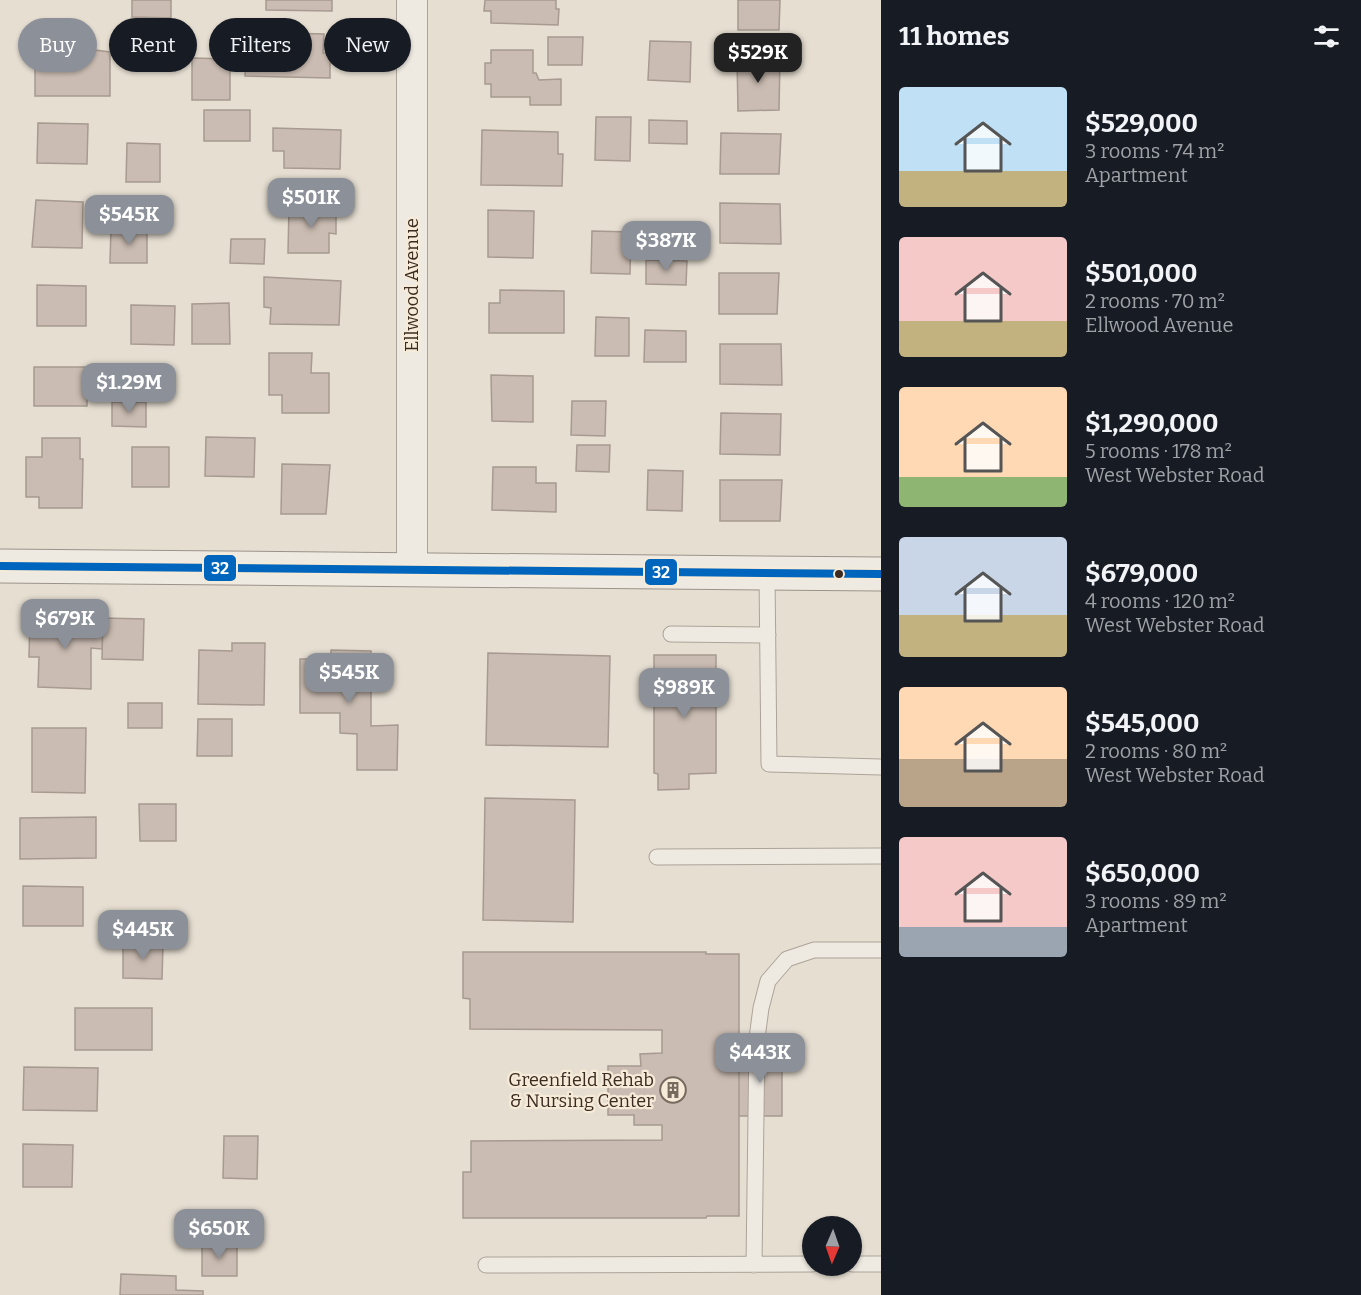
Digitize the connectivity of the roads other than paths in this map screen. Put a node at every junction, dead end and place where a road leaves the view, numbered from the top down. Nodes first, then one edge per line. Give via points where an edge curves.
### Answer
1 (412, 0) edge
2 (0, 566) edge
3 (412, 571) junction
4 (767, 573) junction
5 (881, 574) edge
6 (671, 634) dead end
7 (768, 635) junction
8 (881, 767) edge
9 (881, 856) edge
10 (657, 857) dead end
11 (881, 950) edge
12 (802, 1264) edge
13 (862, 1264) edge
14 (881, 1264) edge
15 (486, 1265) dead end
16 (754, 1265) junction

1 - 3 street, Ellwood Avenue
2 - 3 street
3 - 4 street
4 - 5 street
4 - 7 lane
6 - 7 lane
7 - 8 lane via 769,764
9 - 10 lane
11 - 16 lane via 814,950 787,959 768,981 758,1038
12 - 16 lane
13 - 14 lane
15 - 16 lane

